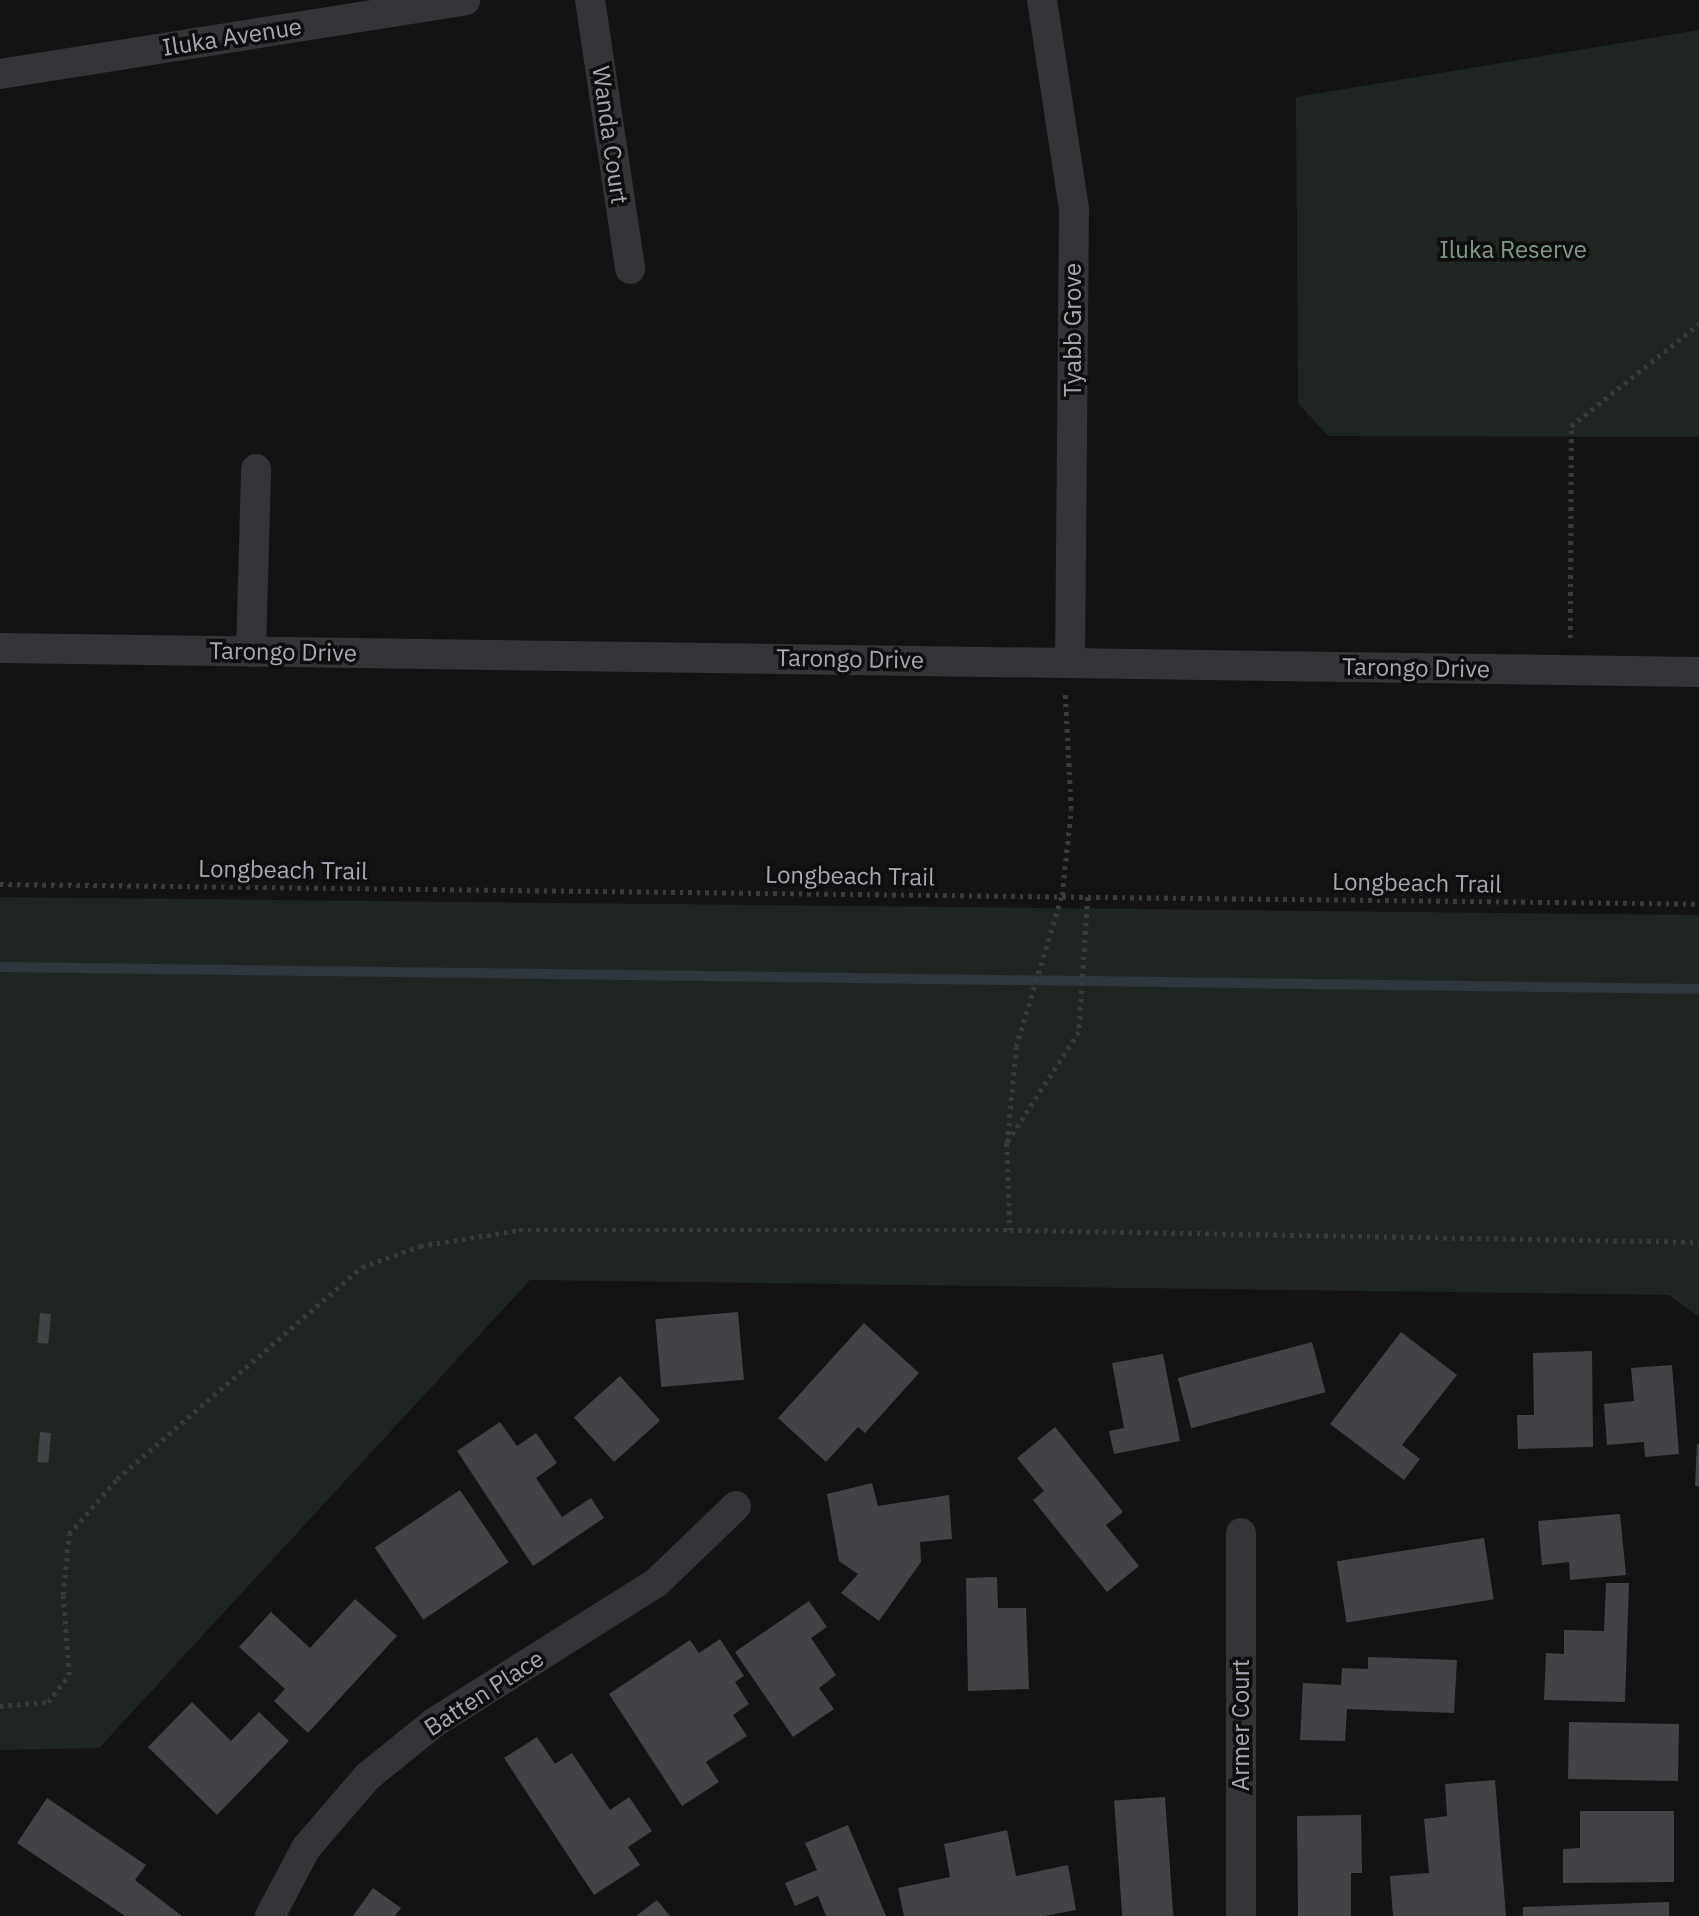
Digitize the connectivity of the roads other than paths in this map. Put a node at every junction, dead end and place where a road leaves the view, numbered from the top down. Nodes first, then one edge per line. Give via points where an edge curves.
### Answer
1 (465, 0) edge
2 (590, 0) edge
3 (1042, 0) edge
4 (0, 74) edge
5 (630, 270) dead end
6 (256, 469) dead end
7 (0, 648) edge
8 (251, 652) junction
9 (1070, 662) junction
10 (1699, 672) edge
11 (736, 1506) dead end
12 (1241, 1533) dead end
13 (270, 1916) edge
14 (1241, 1916) edge

1 - 4 street, Iluka Avenue
2 - 5 street, Wanda Court
3 - 9 street, Tyabb Grove via 1074,209
6 - 8 street
7 - 8 street, Tarongo Drive
8 - 9 street, Tarongo Drive
9 - 10 street, Tarongo Drive
11 - 13 street, Batten Place via 656,1583 435,1722 367,1777 306,1848
12 - 14 street, Armer Court

